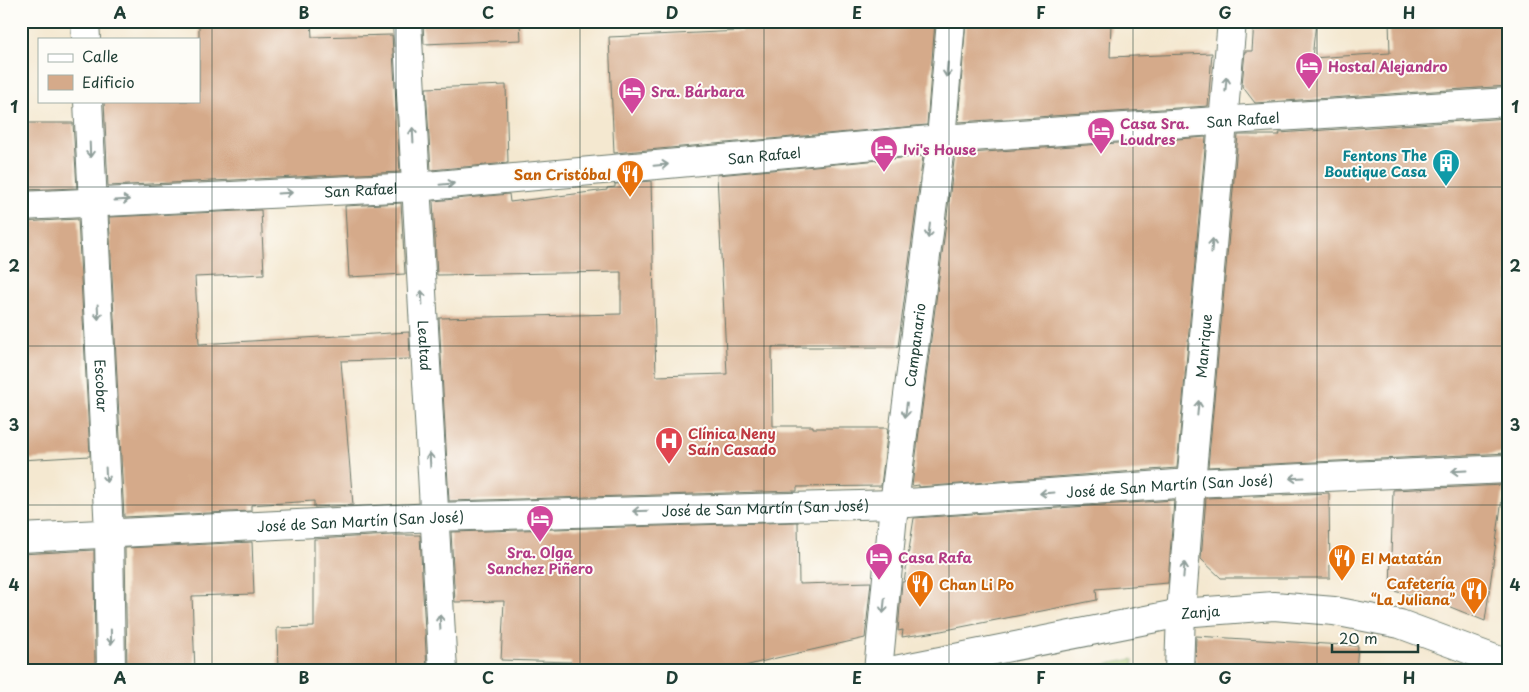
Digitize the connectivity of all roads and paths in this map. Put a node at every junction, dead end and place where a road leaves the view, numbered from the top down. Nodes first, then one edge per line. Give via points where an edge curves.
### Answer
1 (85, 21) edge
2 (407, 21) edge
3 (951, 21) edge
4 (1232, 21) edge
5 (86, 38) edge
6 (88, 102) edge
7 (1508, 102) edge
8 (1223, 121) junction
9 (940, 139) junction
10 (416, 187) junction
11 (92, 202) junction
12 (21, 206) edge
13 (1508, 468) edge
14 (1191, 483) junction
15 (894, 504) junction
16 (434, 517) junction
17 (109, 533) junction
18 (21, 538) edge
19 (1181, 613) junction
20 (1508, 664) edge
21 (112, 671) edge
22 (443, 671) edge
23 (878, 671) edge
24 (890, 671) edge
25 (1179, 671) edge

1 - 5 street
10 -> 2 street, Lealtad
3 -> 9 street, Campanario
8 -> 4 street, Manrique
6 -> 11 street, Escobar
7 - 8 street, San Rafael
8 - 9 street, San Rafael
14 -> 8 street, Manrique
10 -> 9 street, San Rafael
9 -> 15 street, Campanario
11 -> 10 street, San Rafael
16 -> 10 street, Lealtad
11 - 12 street, San Rafael
11 -> 17 street, Escobar
13 -> 14 street, José de San Martín (San José)
14 -> 15 street, José de San Martín (San José)
19 -> 14 street, Manrique
15 -> 16 street, José de San Martín (San José)
15 -> 23 street, Campanario
16 - 17 street, José de San Martín (San José)
22 -> 16 street, Lealtad
17 - 18 street, José de San Martín (San José)
17 -> 21 street, Escobar
19 - 20 street, Zanja via 1274,606 1334,611 1400,624
19 - 24 street, Zanja
19 - 25 street, Manrique

